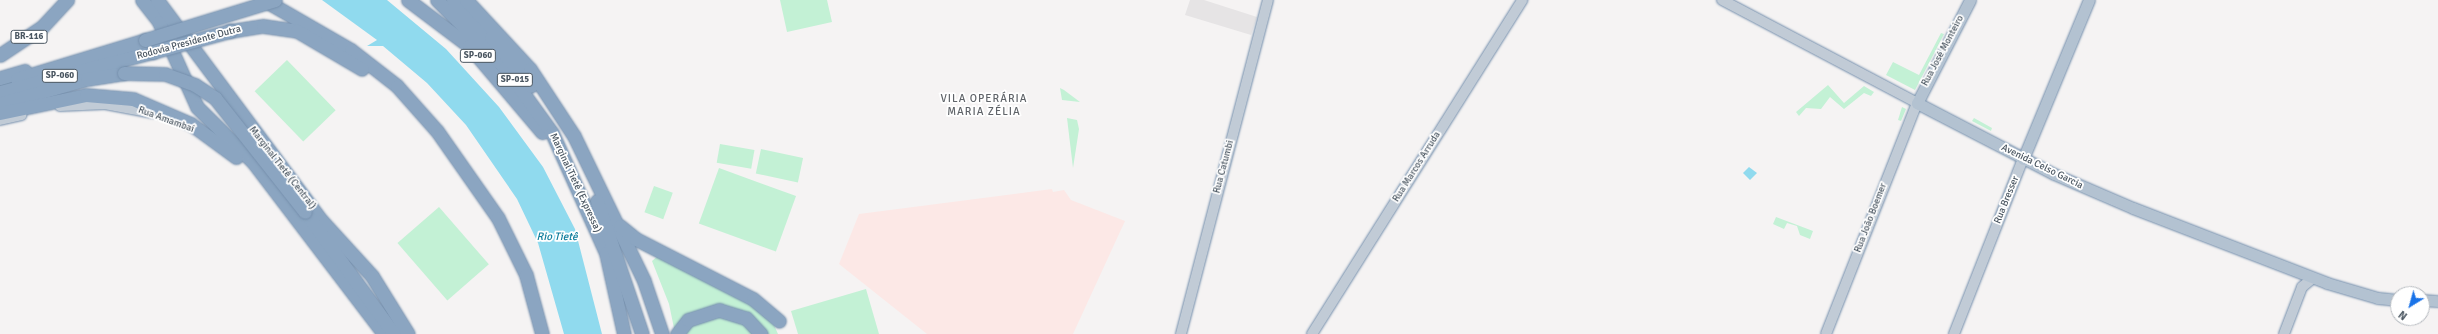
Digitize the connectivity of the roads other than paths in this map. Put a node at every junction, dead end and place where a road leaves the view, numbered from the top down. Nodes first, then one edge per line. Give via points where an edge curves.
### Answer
1 (67, 0) edge
2 (142, 0) edge
3 (157, 0) edge
4 (264, 0) edge
5 (275, 0) edge
6 (408, 0) edge
7 (437, 0) edge
8 (445, 0) edge
9 (452, 0) edge
10 (1268, 0) edge
11 (1522, 0) edge
12 (1722, 0) edge
13 (1970, 0) edge
14 (2089, 0) edge
15 (464, 5) edge
16 (0, 55) edge
17 (78, 60) junction
18 (0, 78) edge
19 (0, 84) edge
20 (0, 92) edge
21 (410, 102) junction
22 (1917, 103) junction
23 (0, 104) edge
24 (0, 113) edge
25 (0, 120) edge
26 (212, 138) junction
27 (2023, 159) junction
28 (573, 176) junction
29 (265, 181) junction
30 (308, 215) junction
31 (616, 223) junction
32 (630, 251) junction
33 (519, 265) junction
34 (2300, 274) junction
35 (2313, 278) junction
36 (2302, 287) junction
37 (2390, 299) edge
38 (779, 321) dead end
39 (384, 334) edge
40 (394, 334) edge
41 (401, 334) edge
42 (408, 334) edge
43 (534, 334) edge
44 (542, 334) edge
45 (624, 334) edge
46 (642, 334) edge
47 (651, 334) edge
48 (662, 334) edge
49 (677, 334) edge
50 (761, 334) edge
51 (1181, 334) edge
52 (1312, 334) edge
53 (1826, 334) edge
54 (1954, 334) edge
55 (2284, 334) edge

1 - 16 highway, BR-116 via 28,38
2 - 29 highway via 158,22 188,95 253,162
3 - 42 highway, Marginal Tietê (Central) via 318,215 376,282
4 - 21 highway via 352,50
5 - 17 highway, Rodovia Presidente Dutra / SP-060, bridge
6 - 28 highway, SP-060 via 469,46 537,124
7 - 28 highway, Marginal Tietê (Expressa) / SP-015 via 475,35 533,103
8 - 15 highway
9 - 15 highway
10 - 51 main road, Rua Catumbi
11 - 52 main road, Rua Marcos Arruda
12 - 22 main road, Avenida Celso Garcia
13 - 22 main road, Rua José Monteiro
14 - 27 main road, Rua Bresser
15 - 31 highway via 536,78 574,136
15 - 46 highway via 522,74 572,149 614,245
17 - 18 highway
17 - 19 highway, Rodovia Presidente Dutra / SP-060
20 - 21 highway, Rodovia Presidente Dutra / SP-060, bridge via 230,31 263,26 304,33
21 - 33 highway via 481,190
22 - 27 main road, Avenida Celso Garcia
22 - 53 main road, Rua João Boemer
23 - 30 highway, bridge via 87,79 124,74 165,74 195,85 215,98
24 - 26 highway via 86,95 111,96 159,108
25 - 26 main road, Rua Amambaí via 72,104 119,106 161,115
26 - 29 highway
27 - 34 main road, Avenida Celso Garcia via 2133,208
27 - 54 main road, Rua Bresser
28 - 45 highway, Marginal Tietê (Expressa) / SP-015 via 608,259
29 - 39 highway
30 - 40 highway
30 - 41 highway via 373,290
31 - 32 highway
31 - 38 highway via 636,239 753,299
32 - 47 highway via 630,269
32 - 48 highway
33 - 43 highway
33 - 44 highway via 529,284
34 - 35 main road, Avenida Celso Garcia
34 - 36 main road
35 - 36 main road
35 - 37 main road, Avenida Celso Garcia via 2378,298
36 - 55 main road
49 - 50 highway via 688,320 719,310 746,318

